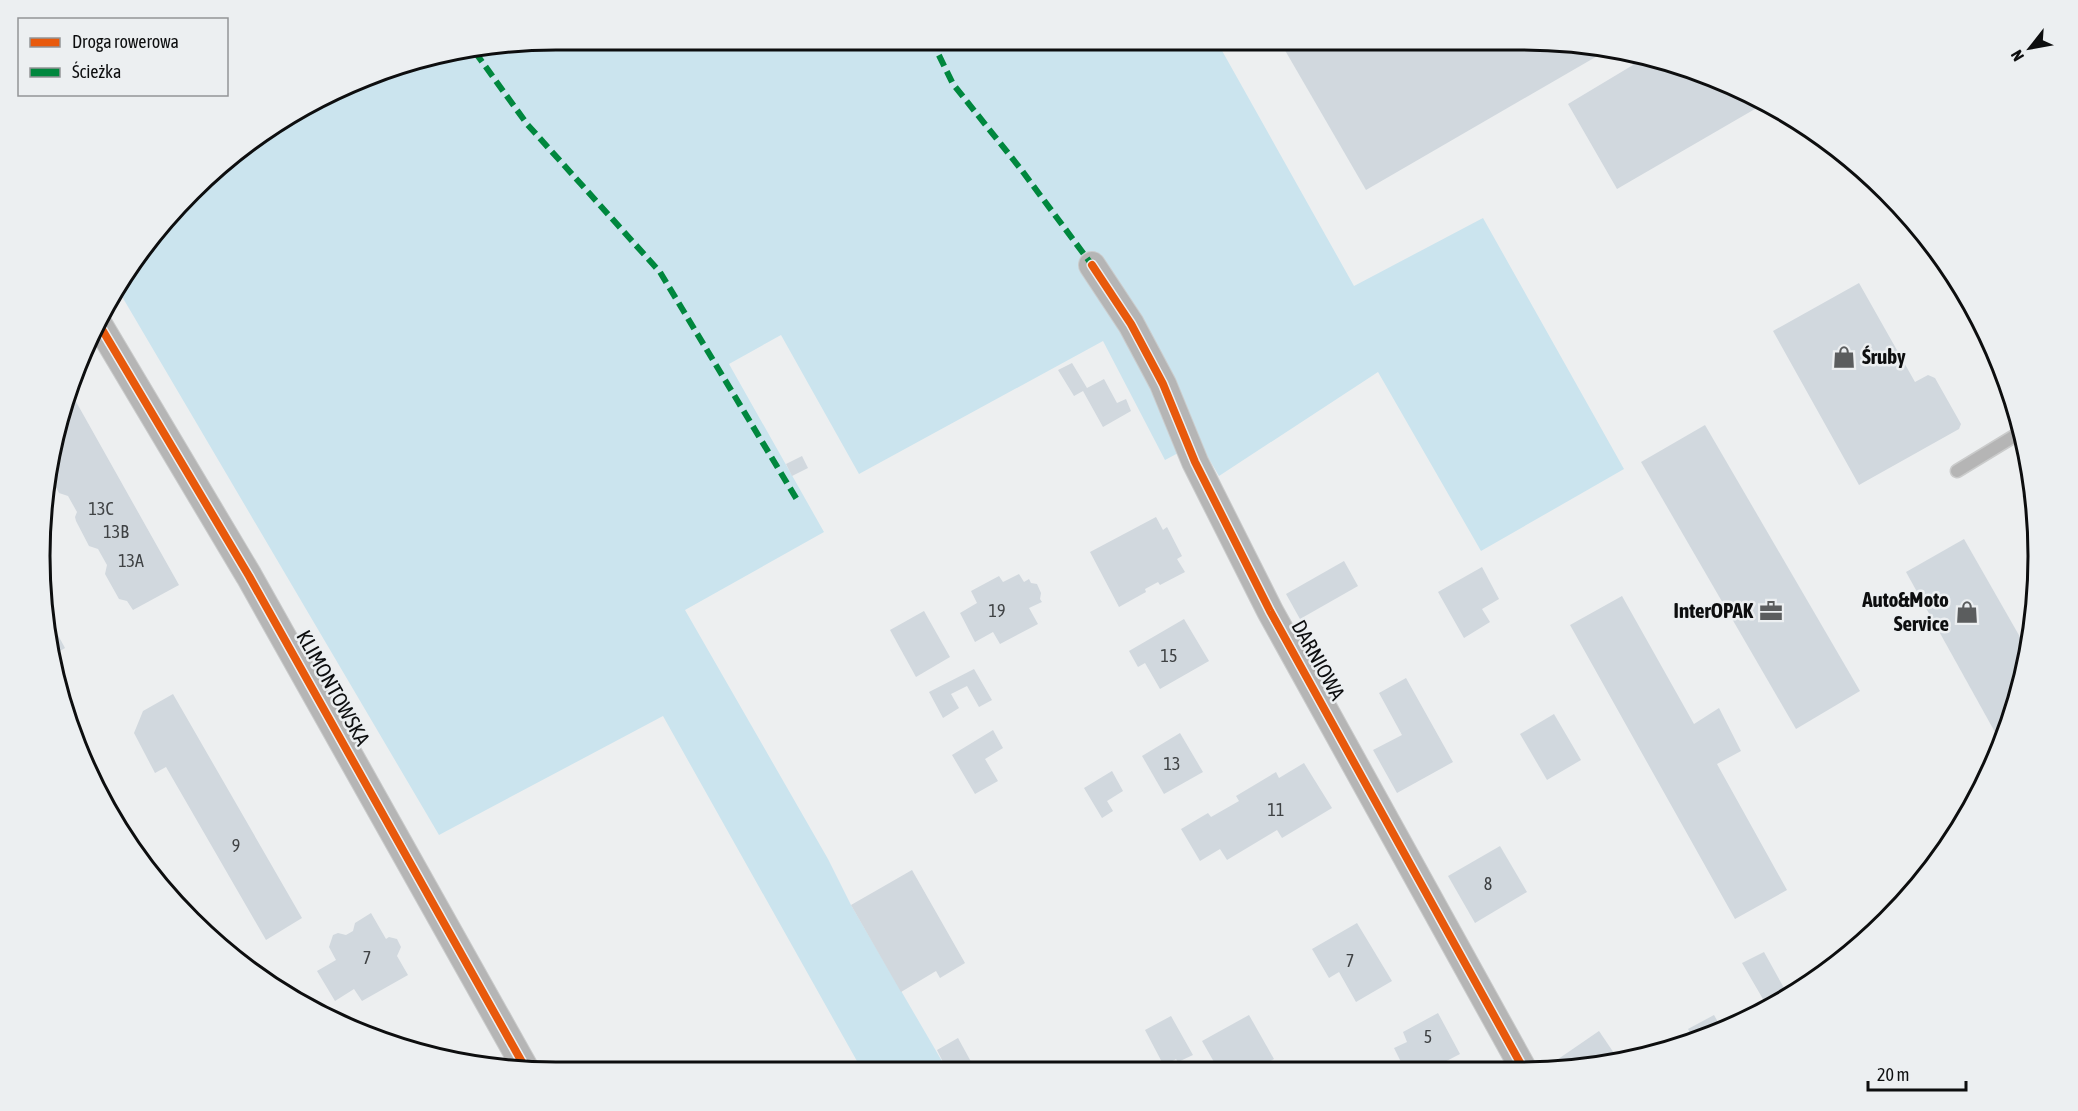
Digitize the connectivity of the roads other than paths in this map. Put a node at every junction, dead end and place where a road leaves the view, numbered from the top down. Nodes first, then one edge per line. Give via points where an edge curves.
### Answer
1 (1092, 265) dead end
2 (103, 331) edge
3 (2014, 436) edge
4 (1957, 471) dead end
5 (521, 1060) edge
6 (1520, 1062) edge

1 - 6 street, DARNIOWA via 1131,324 1163,384 1195,462 1270,611
2 - 5 street, KLIMONTOWSKA via 249,576
3 - 4 lane

